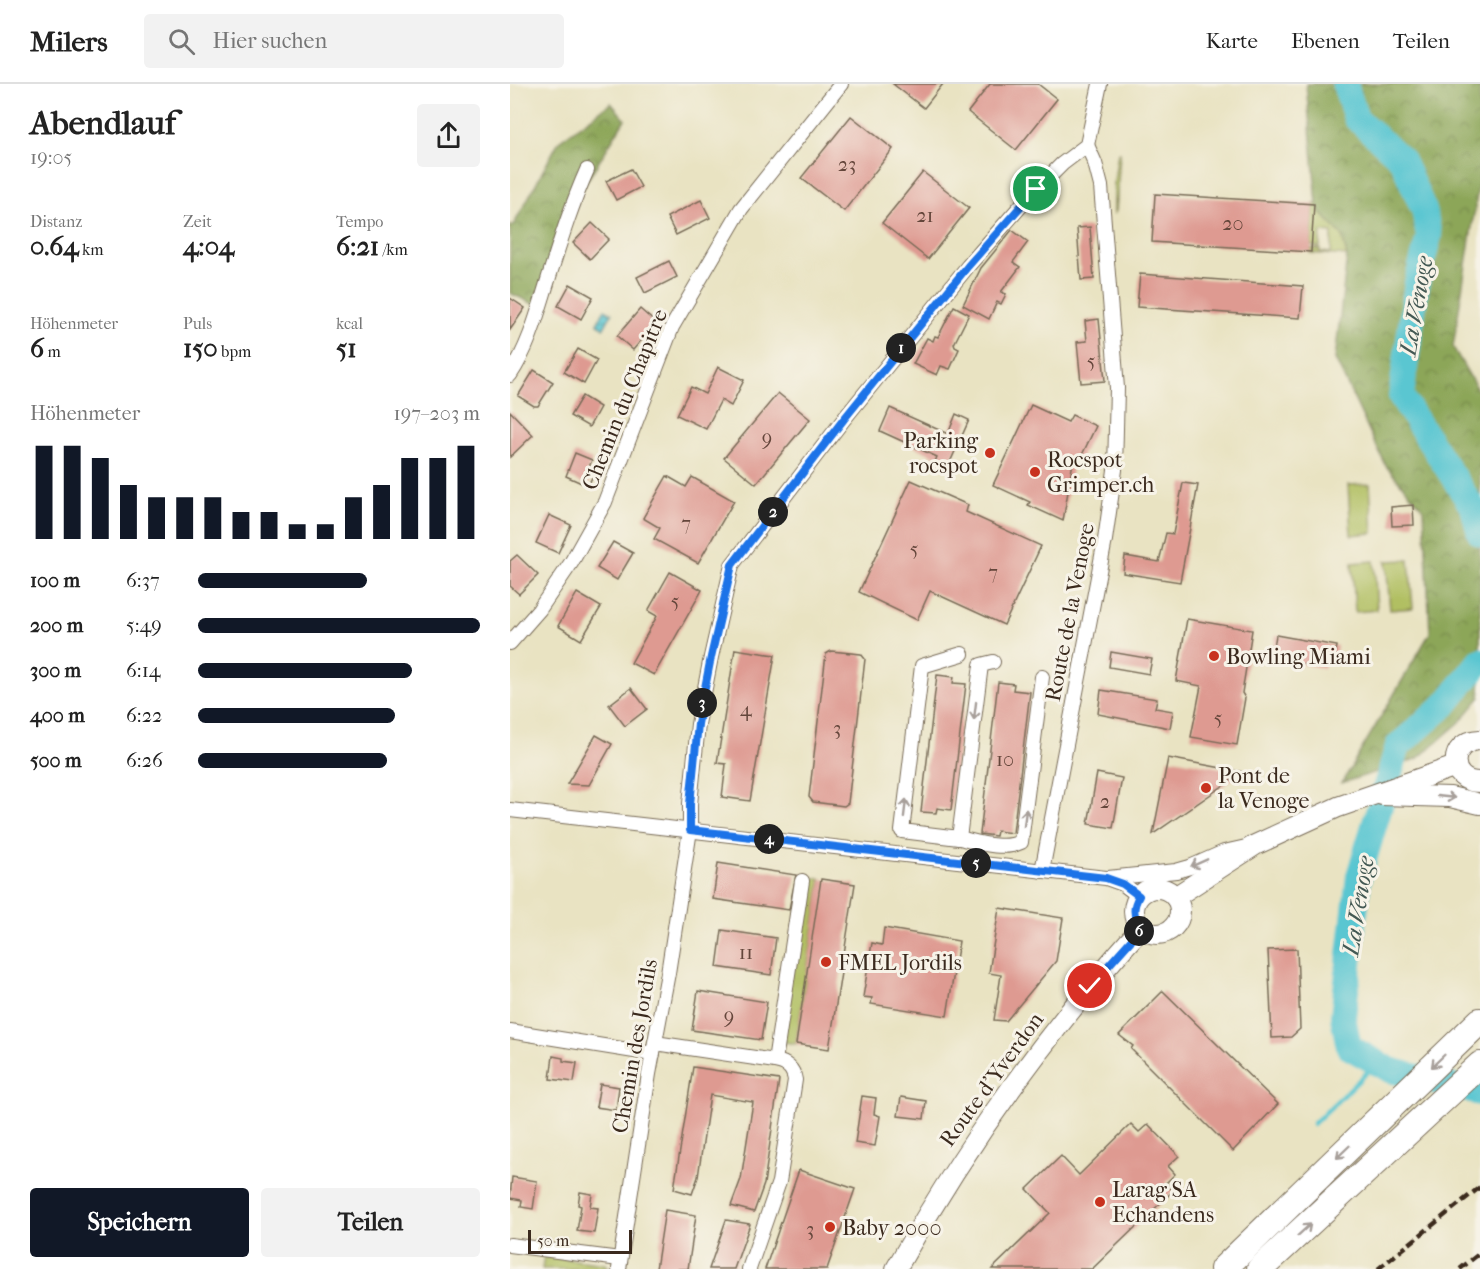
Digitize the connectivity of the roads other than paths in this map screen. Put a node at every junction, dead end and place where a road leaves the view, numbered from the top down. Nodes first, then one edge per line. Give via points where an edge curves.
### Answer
1 (840, 84) edge
2 (1100, 84) edge
3 (1087, 145) junction
4 (587, 170) dead end
5 (510, 375) edge
6 (510, 643) edge
7 (962, 654) dead end
8 (993, 662) dead end
9 (1042, 677) dead end
10 (1480, 740) edge
11 (1456, 766) junction
12 (1480, 782) edge
13 (1414, 788) junction
14 (1480, 804) edge
15 (510, 810) edge
16 (690, 830) junction
17 (958, 838) junction
18 (1255, 845) junction
19 (1042, 871) junction
20 (1106, 878) junction
21 (802, 881) dead end
22 (1139, 896) junction
23 (1175, 897) junction
24 (1142, 928) junction
25 (1480, 1021) edge
26 (510, 1031) edge
27 (654, 1048) junction
28 (775, 1061) junction
29 (1480, 1065) edge
30 (510, 1245) edge
31 (620, 1264) edge
32 (749, 1269) edge
33 (896, 1269) edge
34 (1223, 1269) edge
35 (1260, 1269) edge

1 - 6 street, Chemin du Chapitre via 735,219 672,327 605,502 571,563 539,610
2 - 3 street
3 - 16 street, Chemin des Jordils via 1026,200 968,266 732,565 698,724
3 - 19 street, Route de la Venoge via 1101,186 1117,388 1115,470
4 - 5 street via 570,207 537,315
17 -> 7 street via 902,831 922,666
8 -> 17 street via 981,665
17 -> 9 street via 1012,846 1021,842
10 - 11 main road via 1461,747
11 - 12 main road via 1462,777
11 - 13 main road
13 -> 14 main road
13 - 18 main road via 1373,794
15 - 16 street
16 - 19 street
16 - 27 street, Chemin des Jordils
18 -> 20 street via 1224,852 1176,871
18 - 23 main road
19 - 20 street
20 - 22 street
21 - 28 street
22 - 23 main road via 1162,889
22 - 24 main road via 1135,916
23 - 24 main road via 1179,916 1173,927 1154,934
24 - 33 main road, Route d'Yverdon via 1023,1071 954,1172
25 -> 34 highway
26 - 27 street
27 - 28 street
27 - 31 street, Chemin des Jordils
28 - 32 street via 788,1065 795,1080 779,1182
35 -> 29 highway
30 - 31 street

